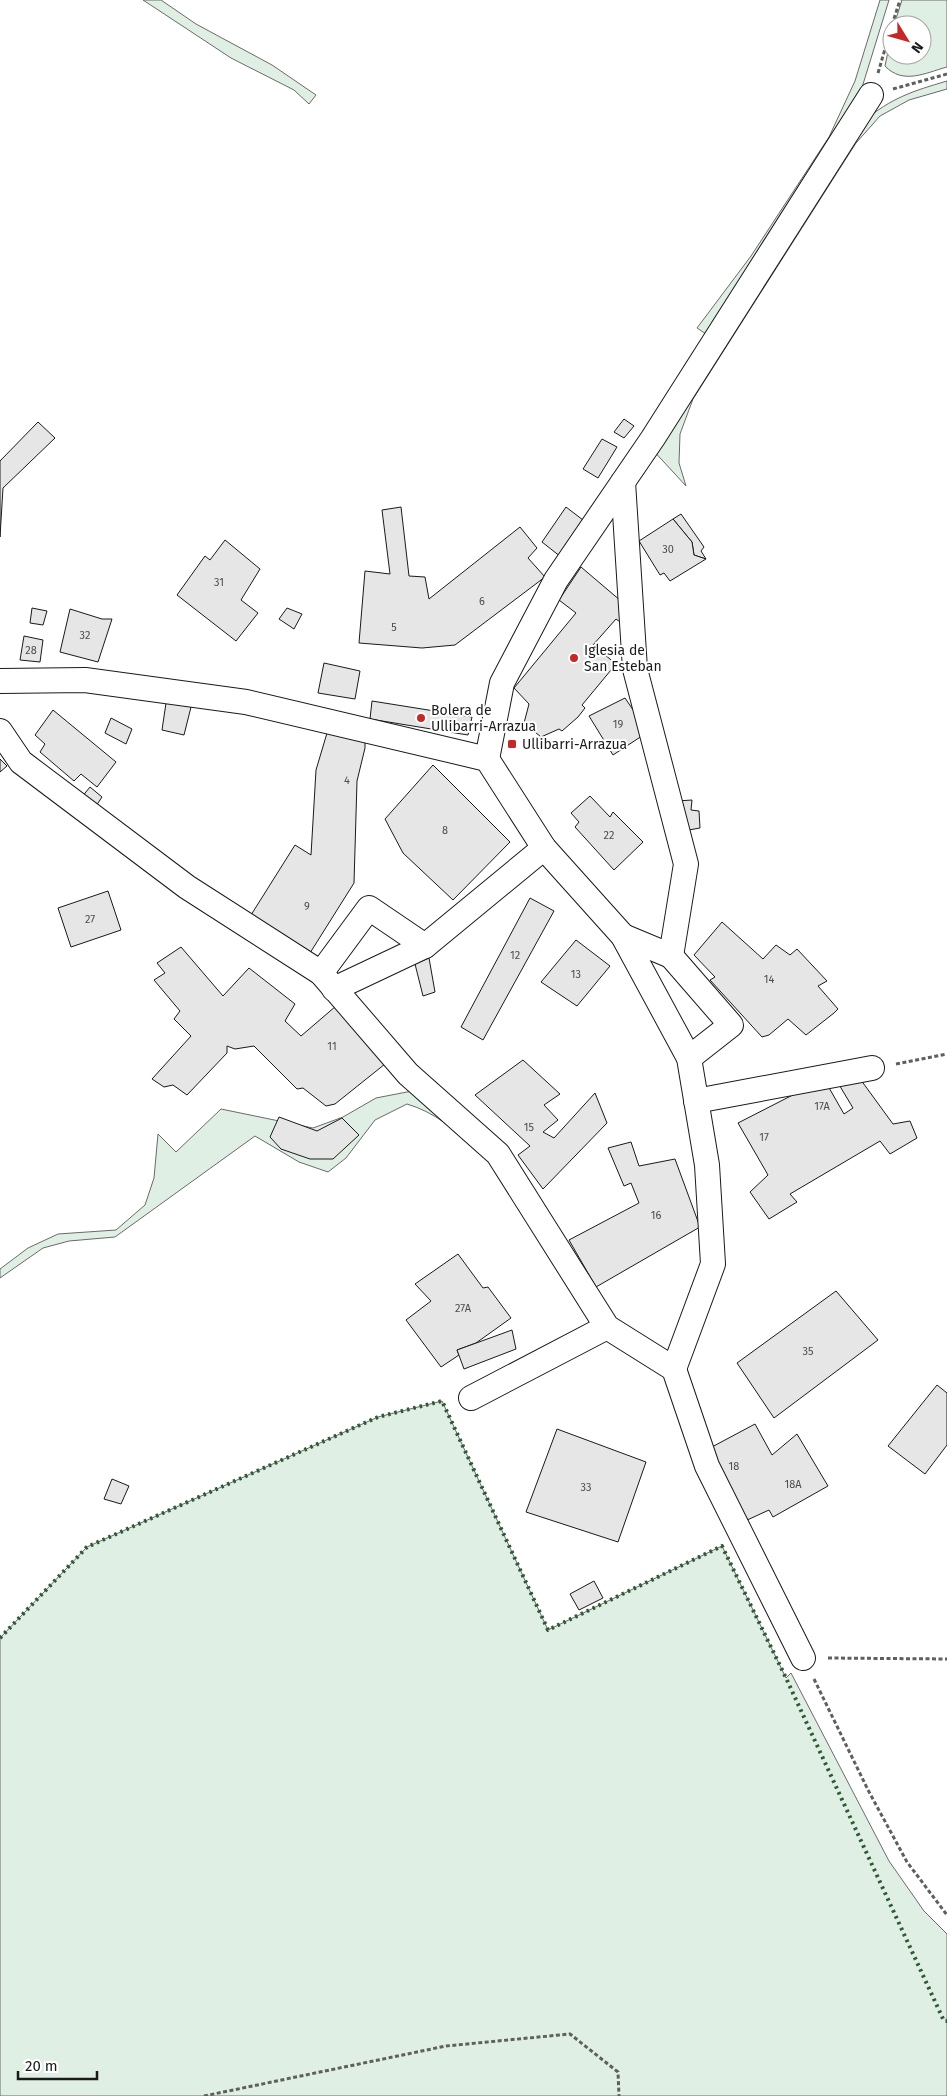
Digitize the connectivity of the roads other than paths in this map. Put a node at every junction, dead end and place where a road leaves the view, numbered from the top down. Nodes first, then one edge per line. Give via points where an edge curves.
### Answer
1 (871, 95) road end
2 (623, 482) junction
3 (0, 681) edge
4 (0, 731) edge
5 (488, 759) junction
6 (544, 848) junction
7 (624, 936) junction
8 (425, 946) junction
9 (671, 956) junction
10 (328, 981) junction
11 (690, 1058) junction
12 (872, 1068) road end
13 (696, 1101) junction
14 (607, 1327) junction
15 (674, 1370) junction
16 (471, 1398) dead end
17 (803, 1658) road end

1 - 2 street
2 - 5 street via 556,580 502,683
2 - 9 street via 635,669 686,864
3 - 5 street via 85,680 246,702
4 - 10 street via 21,762 187,887
5 - 6 street
6 - 7 street
6 - 8 street
7 - 9 street
7 - 11 street
8 - 10 street
8 - 10 street via 369,908
9 - 11 street via 731,1025
10 - 14 street via 408,1074 498,1154
11 - 13 street
12 - 13 street
13 - 15 street via 707,1165 712,1264
14 - 15 street
14 - 16 street
15 - 17 street via 707,1466

